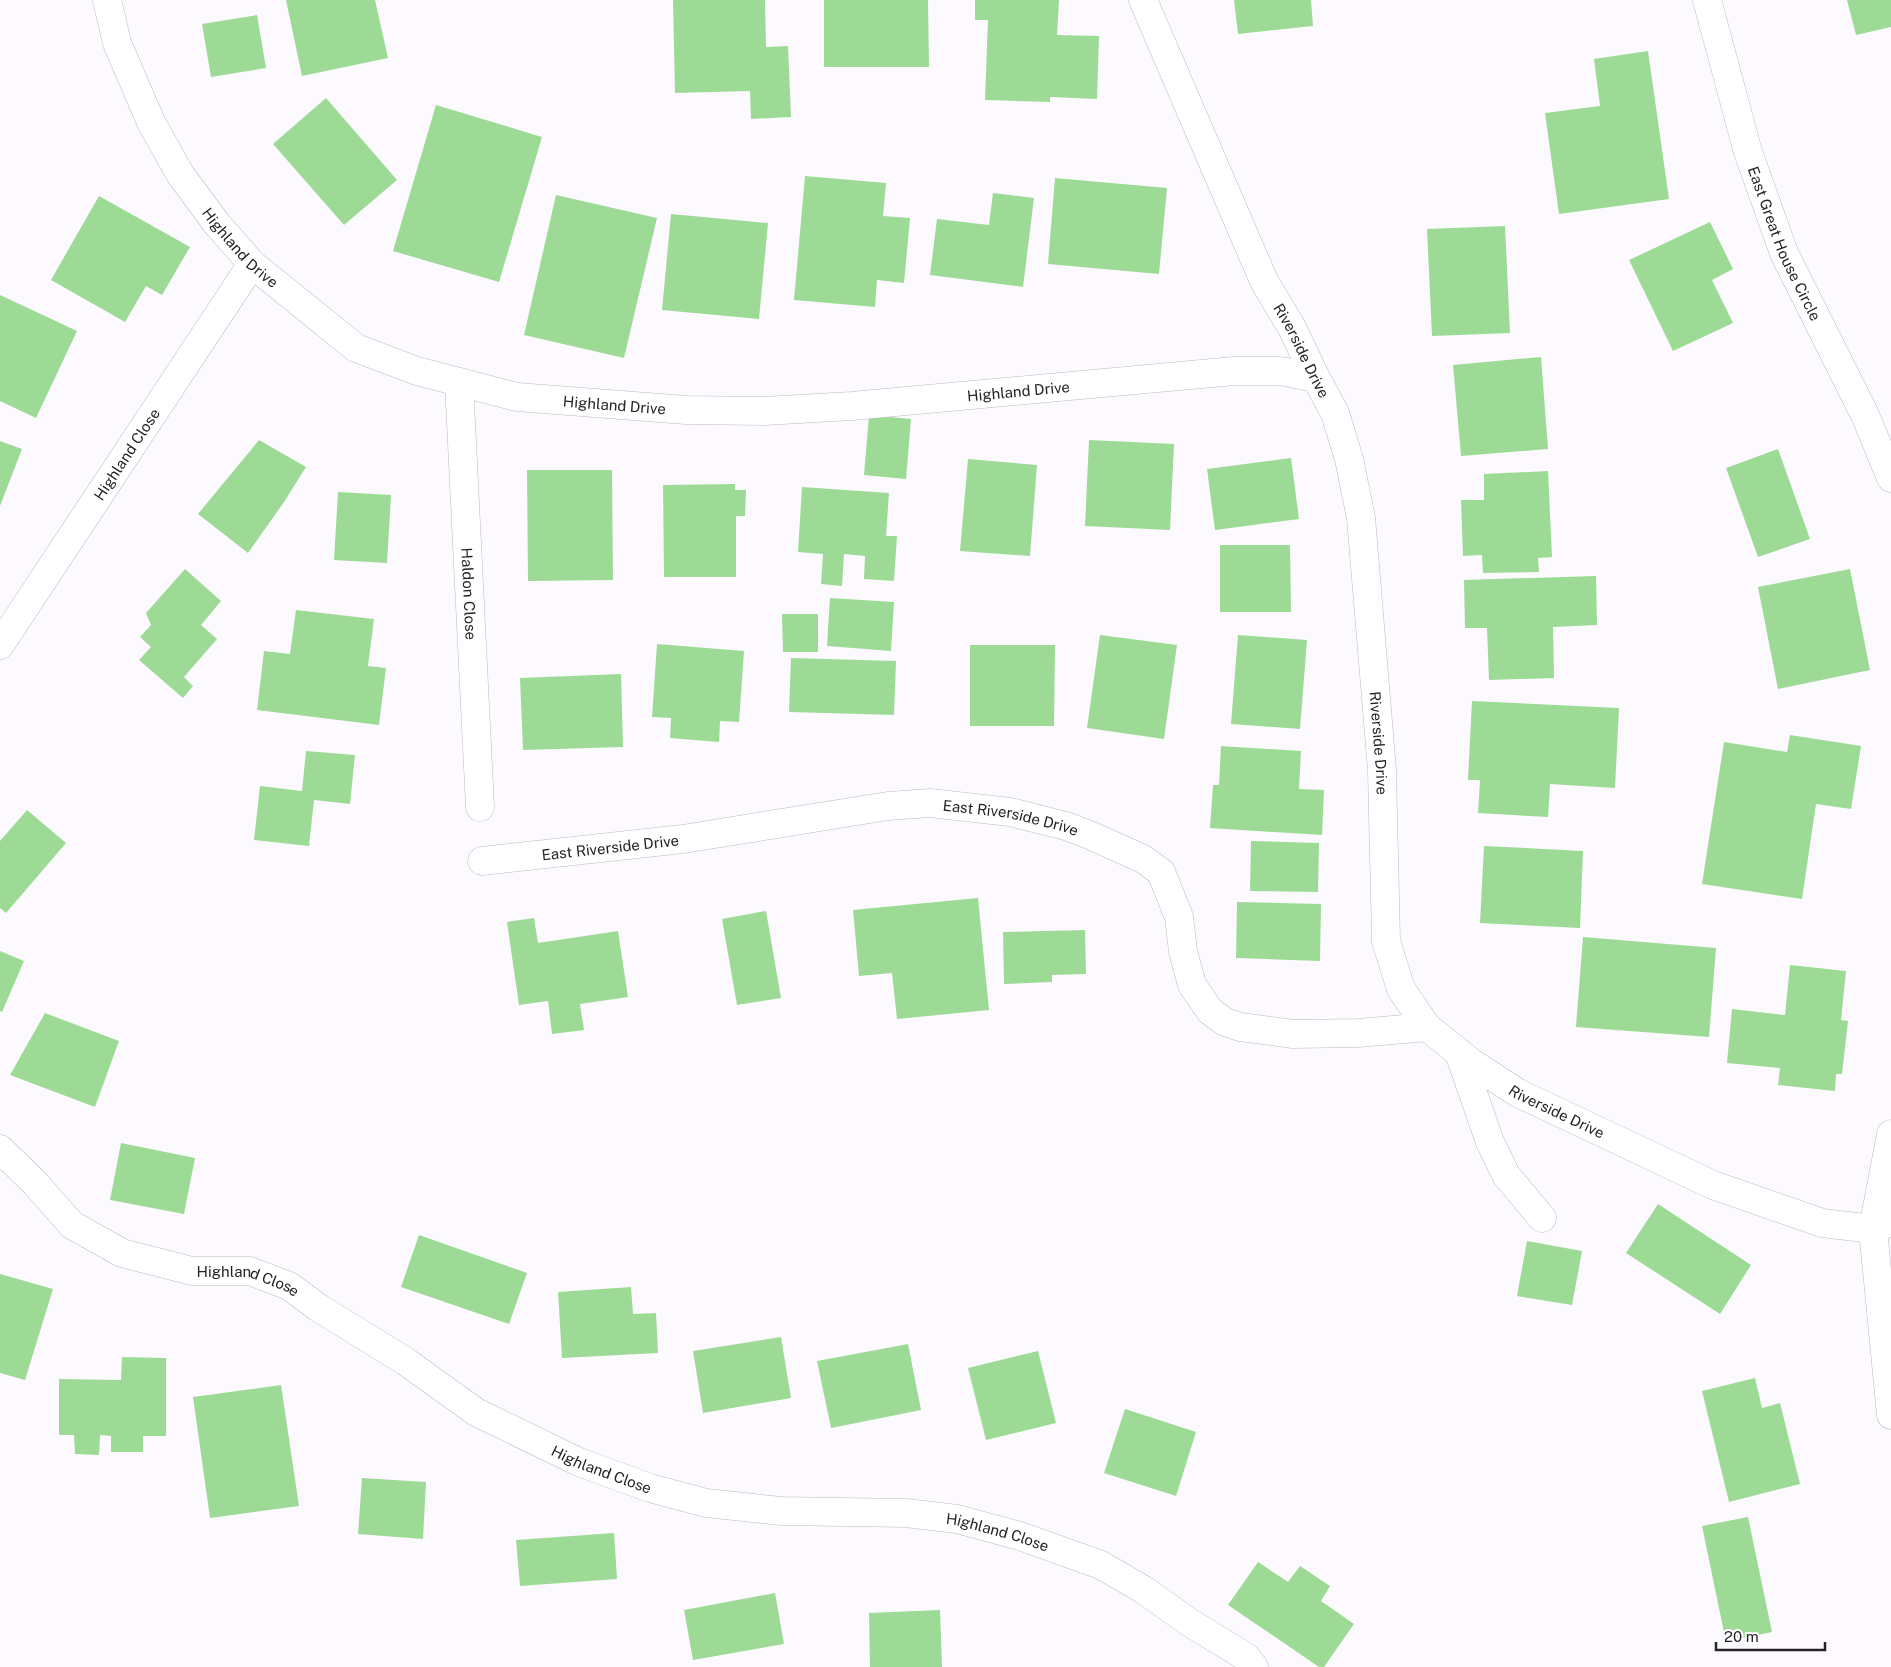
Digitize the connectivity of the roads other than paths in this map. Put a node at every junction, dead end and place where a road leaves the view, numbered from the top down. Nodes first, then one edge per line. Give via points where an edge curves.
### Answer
1 (107, 0) edge
2 (1144, 0) edge
3 (1707, 0) edge
4 (252, 264) junction
5 (1316, 378) junction
6 (459, 382) junction
7 (1891, 478) edge
8 (0, 645) edge
9 (480, 807) dead end
10 (482, 861) dead end
11 (1427, 1027) junction
12 (1459, 1053) junction
13 (1891, 1134) edge
14 (0, 1149) edge
15 (1542, 1218) dead end
16 (1882, 1225) edge
17 (1891, 1415) edge
18 (1254, 1667) edge

1 - 4 street, Highland Drive via 117,43 151,122 185,181
2 - 5 street, Riverside Drive via 1264,281
3 - 7 street, East Great House Circle via 1748,152 1784,253 1866,415
4 - 6 street, Highland Drive via 356,348 417,371
4 - 8 street, Highland Close
5 - 6 street, Highland Drive via 1280,371 1234,371 764,411 586,404 517,397
5 - 11 street, Riverside Drive via 1335,412 1361,518 1382,770 1386,941 1401,989
6 - 9 street, Haldon Close
10 - 11 street, East Riverside Drive via 683,839 888,806 930,803 1010,812 1092,836 1143,859 1161,872 1178,917 1192,985 1210,1011 1225,1022 1293,1034
11 - 12 street, Riverside Drive
12 - 15 street via 1490,1142 1506,1175
12 - 16 street, Riverside Drive via 1518,1093 1713,1185 1822,1223
13 - 16 street
14 - 18 street, Highland Close via 72,1225 122,1253 192,1271 250,1270 289,1286 405,1361 476,1412 579,1462 650,1488 706,1503 781,1511 906,1513 957,1519 1020,1536 1101,1565 1246,1656
16 - 17 street

